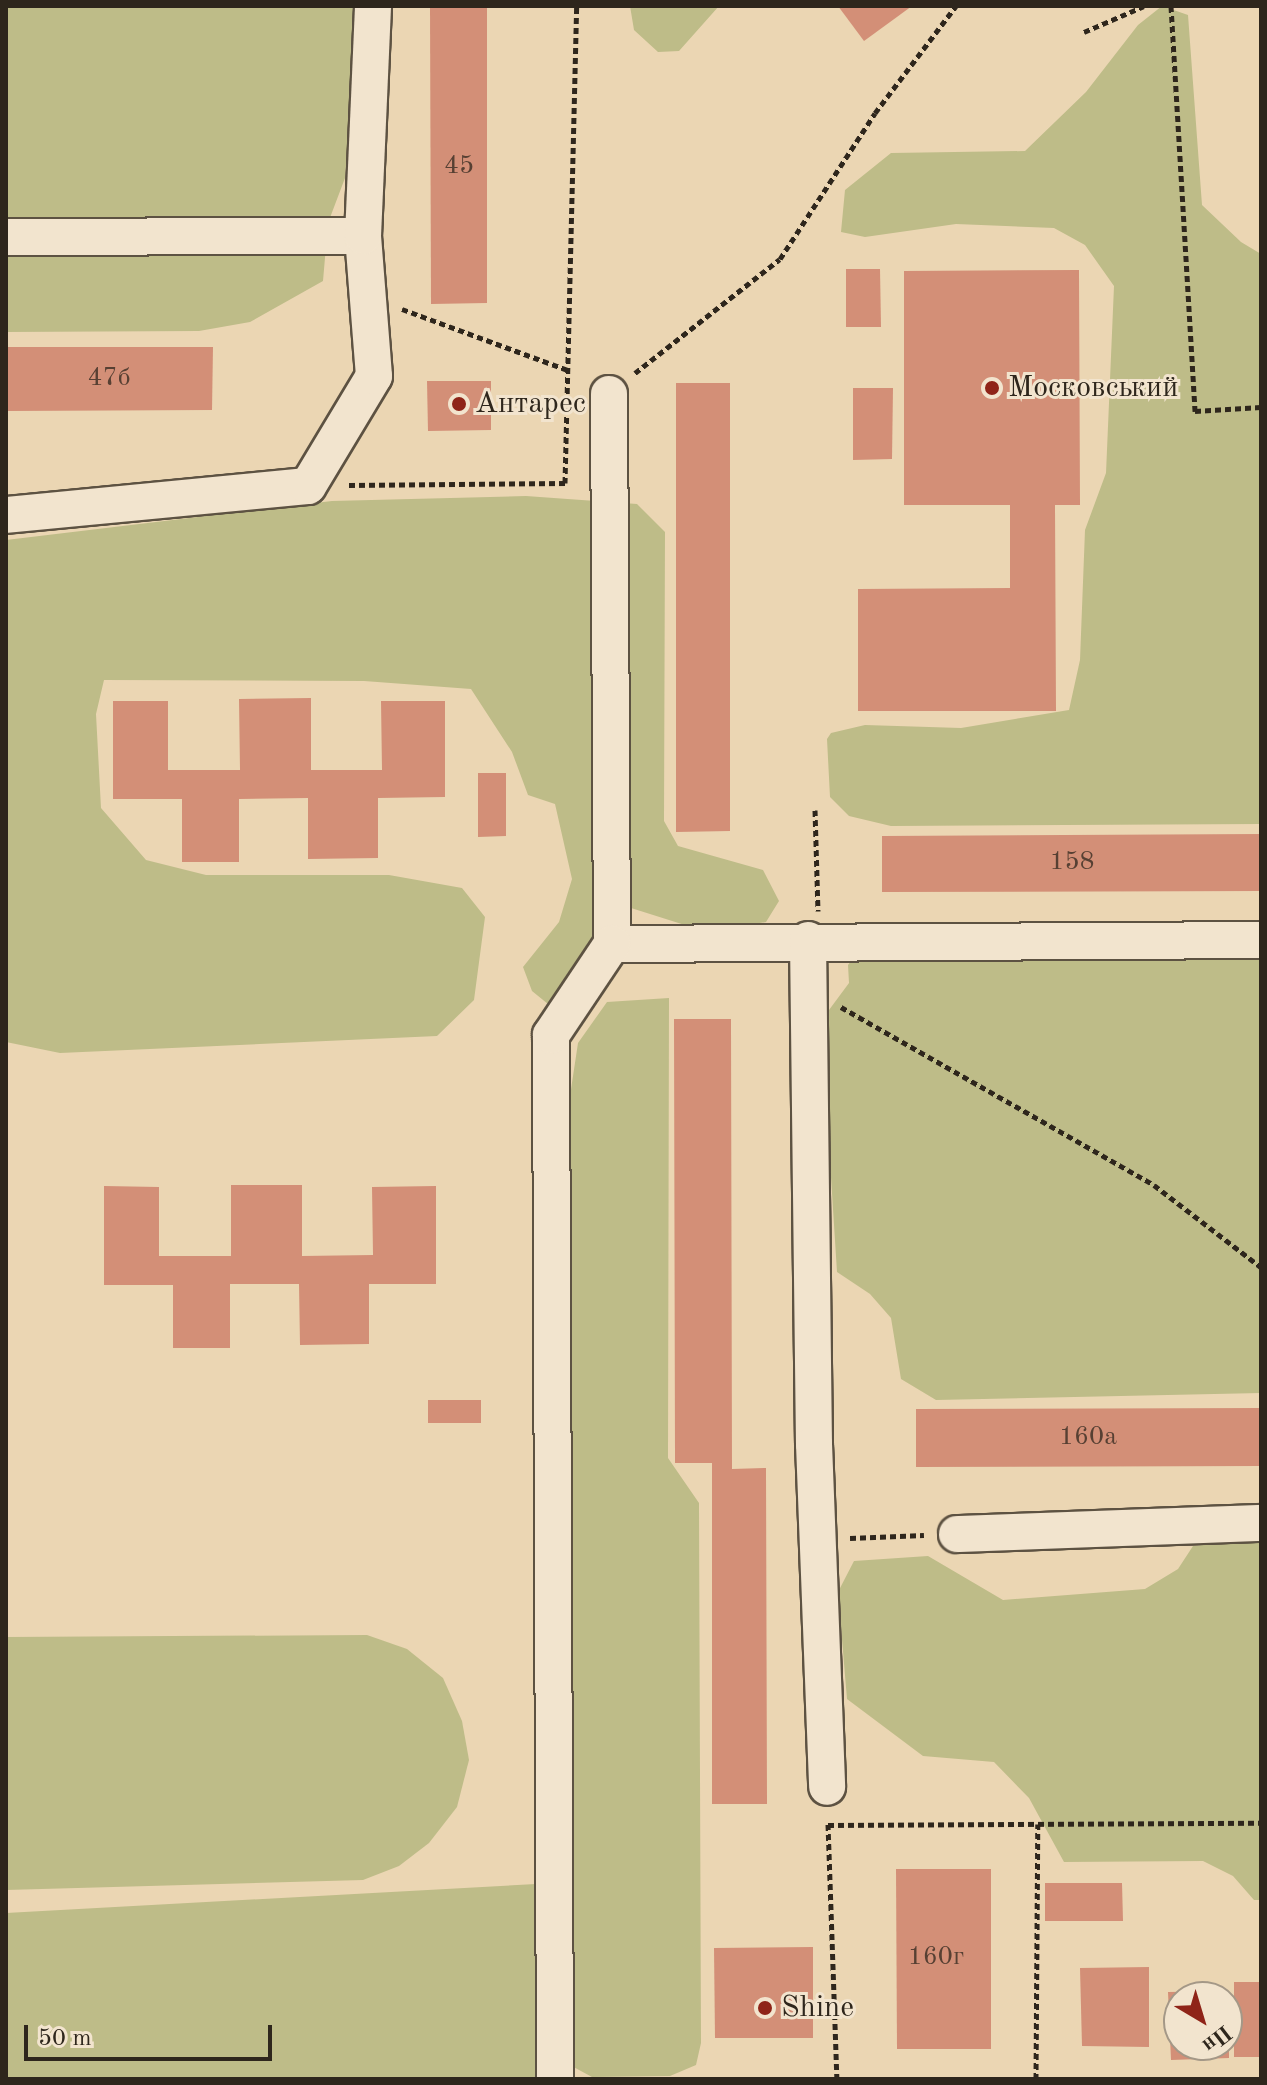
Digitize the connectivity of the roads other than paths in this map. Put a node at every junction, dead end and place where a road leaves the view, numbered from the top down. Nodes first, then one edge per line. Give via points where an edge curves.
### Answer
1 (373, 6) edge
2 (363, 236) junction
3 (6, 237) edge
4 (609, 394) road end
5 (6, 515) edge
6 (813, 940) junction
7 (1261, 940) edge
8 (612, 944) junction
9 (1261, 1523) edge
10 (957, 1534) road end
11 (827, 1787) road end
12 (555, 2079) edge

1 - 2 lane
2 - 3 lane
2 - 5 lane via 374,376 308,486
4 - 8 lane
6 - 7 lane
6 - 8 lane
6 - 11 lane via 809,989 817,1540
8 - 12 lane via 551,1035
9 - 10 lane

